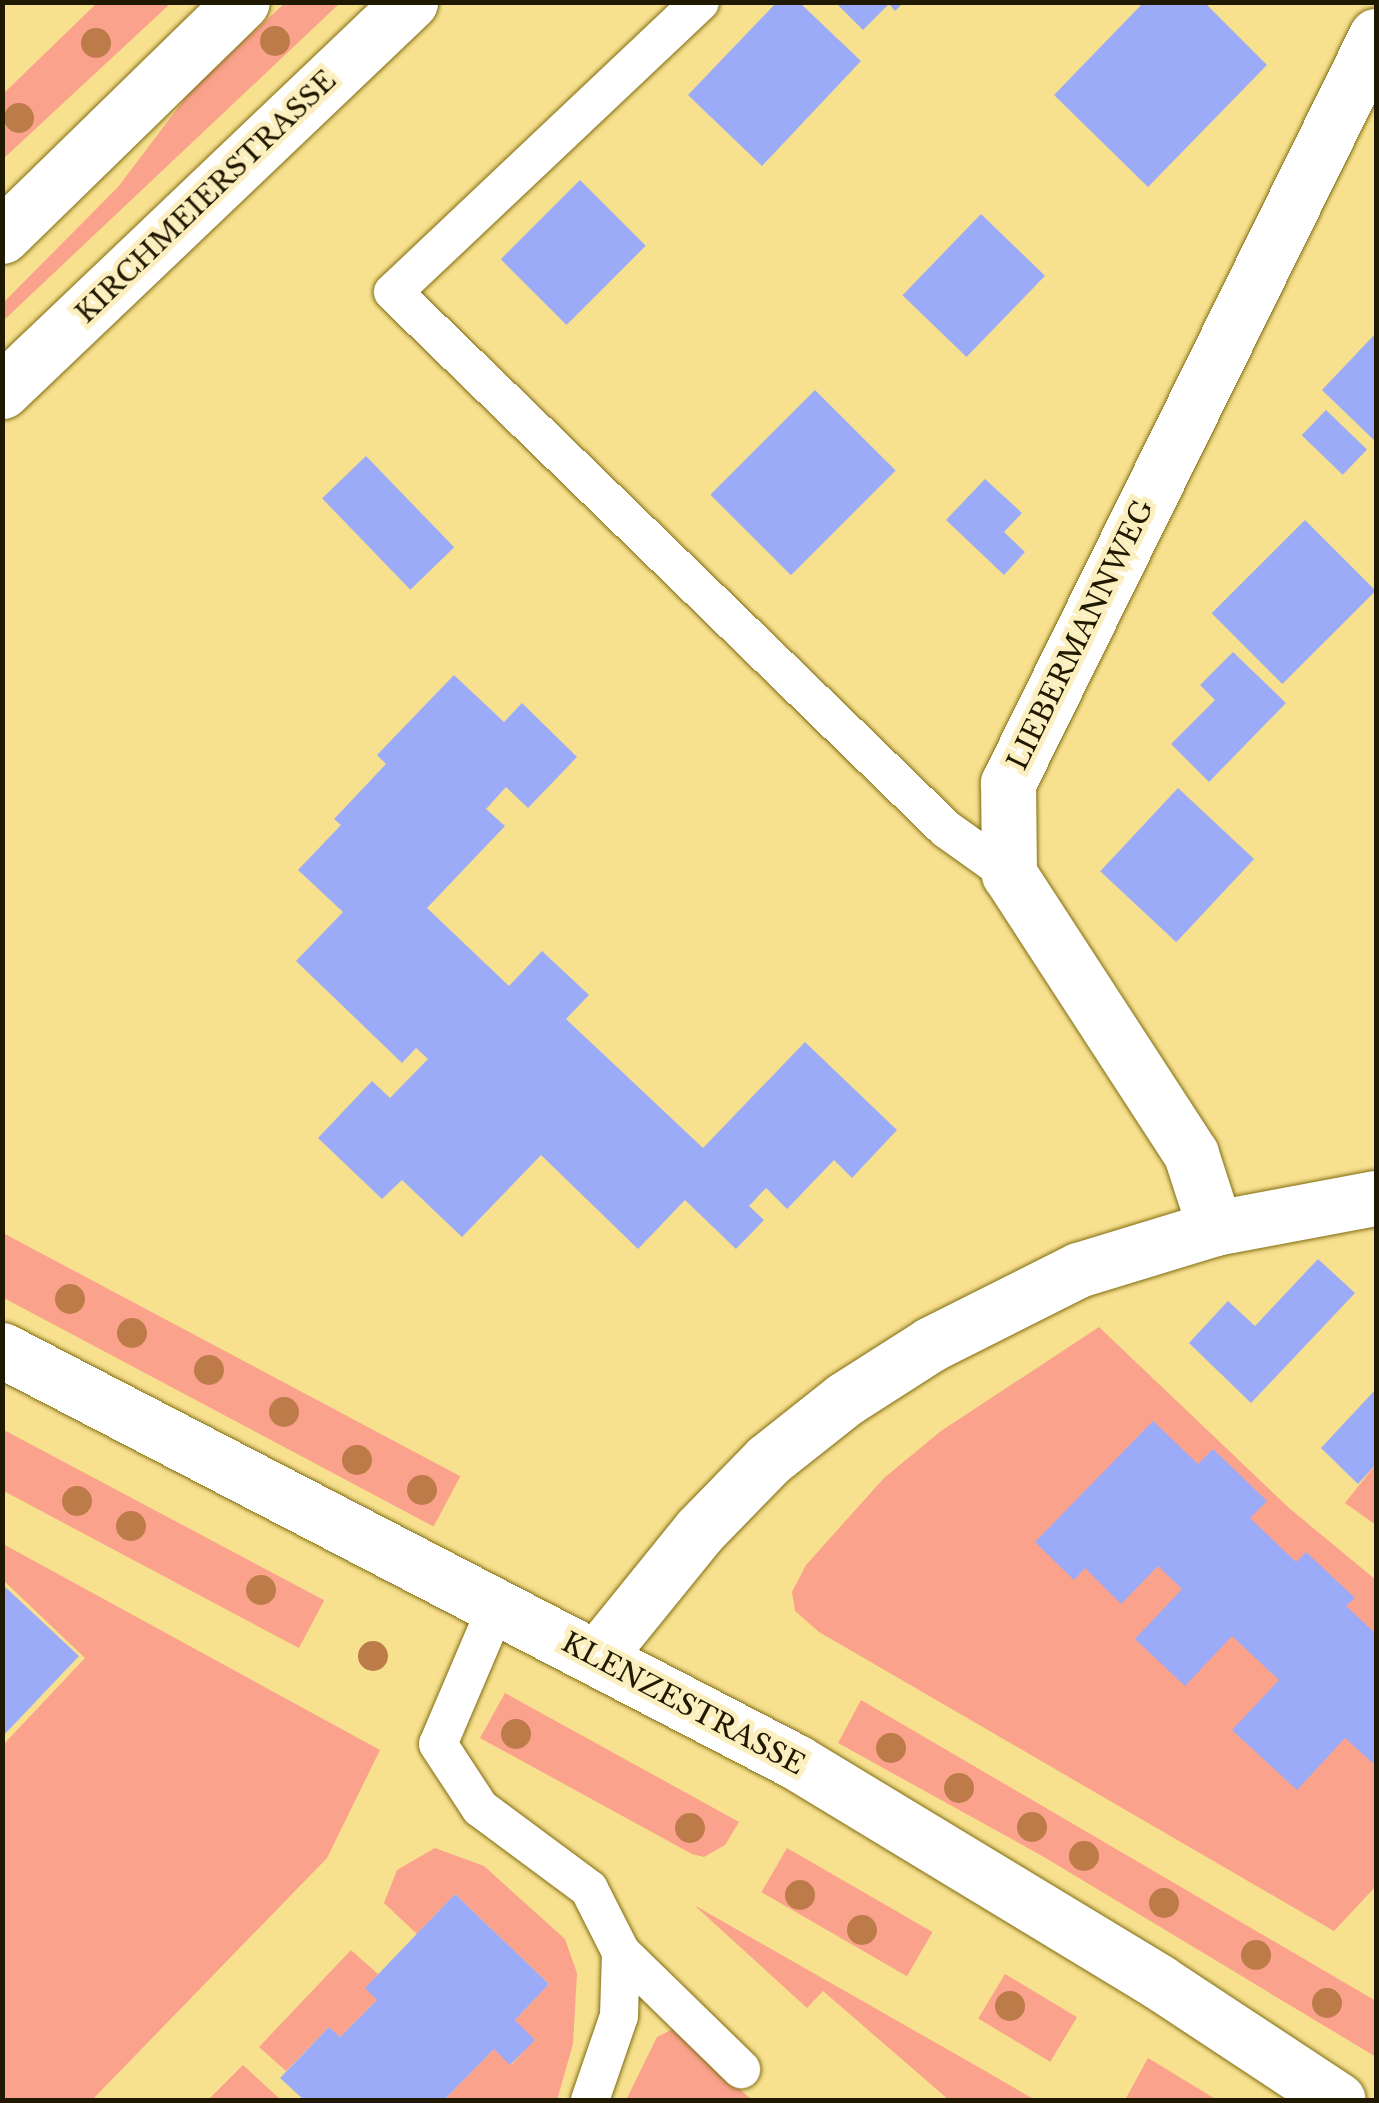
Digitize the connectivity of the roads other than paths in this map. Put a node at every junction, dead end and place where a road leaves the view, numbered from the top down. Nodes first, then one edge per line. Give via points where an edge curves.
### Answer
1 (242, 2) edge
2 (410, 2) edge
3 (700, 2) edge
4 (1376, 36) edge
5 (2, 236) edge
6 (2, 392) edge
7 (1009, 874) junction
8 (1376, 1198) edge
9 (1215, 1228) junction
10 (2, 1350) edge
11 (496, 1606) junction
12 (597, 1657) junction
13 (621, 1952) junction
14 (740, 2069) dead end
15 (590, 2100) edge
16 (1338, 2100) edge

1 - 5 street
2 - 6 street, KIRCHMEIERSTRASSE
3 - 7 lane via 392,292 946,830
4 - 7 street, LIEBERMANNWEG via 1008,784
7 - 9 street via 1191,1154
8 - 9 street
9 - 12 street via 1078,1270 931,1344 845,1398 768,1460 699,1531
10 - 11 street, KLENZESTRASSE
11 - 12 street, KLENZESTRASSE
11 - 13 lane via 438,1744 480,1808 589,1888
12 - 16 street, KLENZESTRASSE via 796,1762 1159,1982
13 - 14 lane
13 - 15 lane via 619,2016

